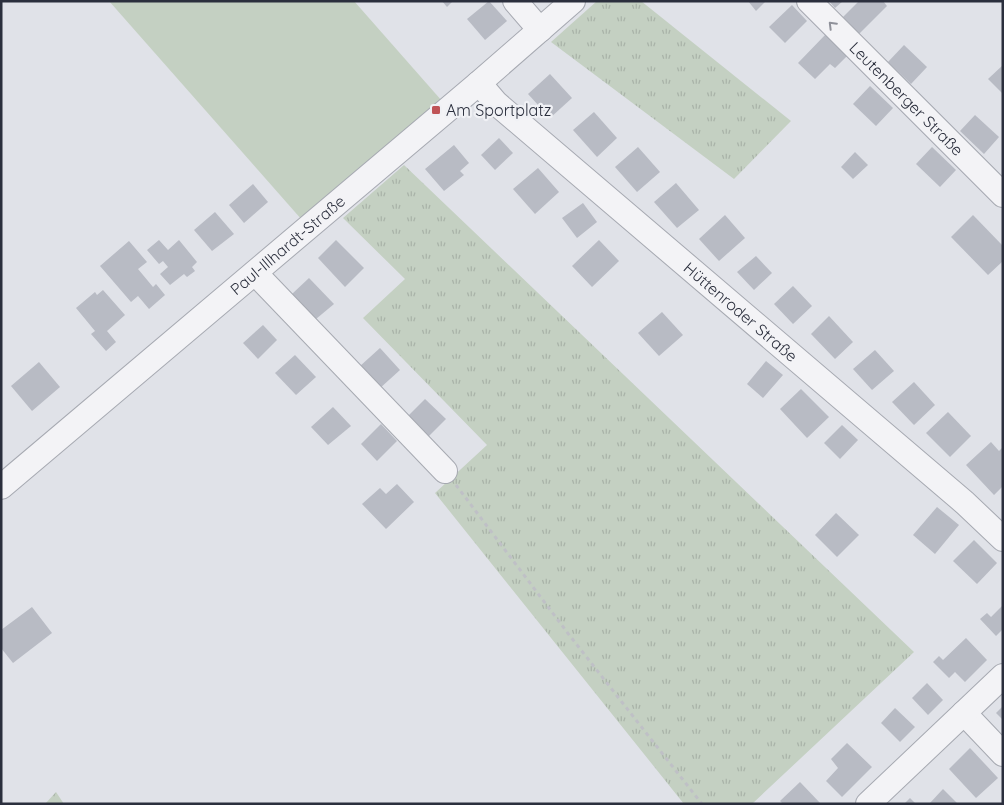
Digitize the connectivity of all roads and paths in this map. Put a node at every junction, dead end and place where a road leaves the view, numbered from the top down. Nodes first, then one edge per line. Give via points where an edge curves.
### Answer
1 (515, 1) edge
2 (573, 1) edge
3 (809, 1) edge
4 (540, 30) junction
5 (479, 83) junction
6 (1003, 195) edge
7 (255, 272) junction
8 (444, 471) joint
9 (1, 487) edge
10 (1003, 539) edge
11 (1003, 676) edge
12 (964, 713) junction
13 (1003, 754) edge
14 (702, 804) edge
15 (868, 804) edge

1 - 4 street
2 - 4 street, Paul-Illhardt-Straße
6 -> 3 street, Leutenberger Straße
4 - 5 street, Paul-Illhardt-Straße
5 - 7 street, Paul-Illhardt-Straße
5 - 10 street, Hüttenroder Straße via 496,102
7 - 8 street
7 - 9 street, Paul-Illhardt-Straße
8 - 14 path
11 - 12 street
12 - 13 street
12 - 15 street

